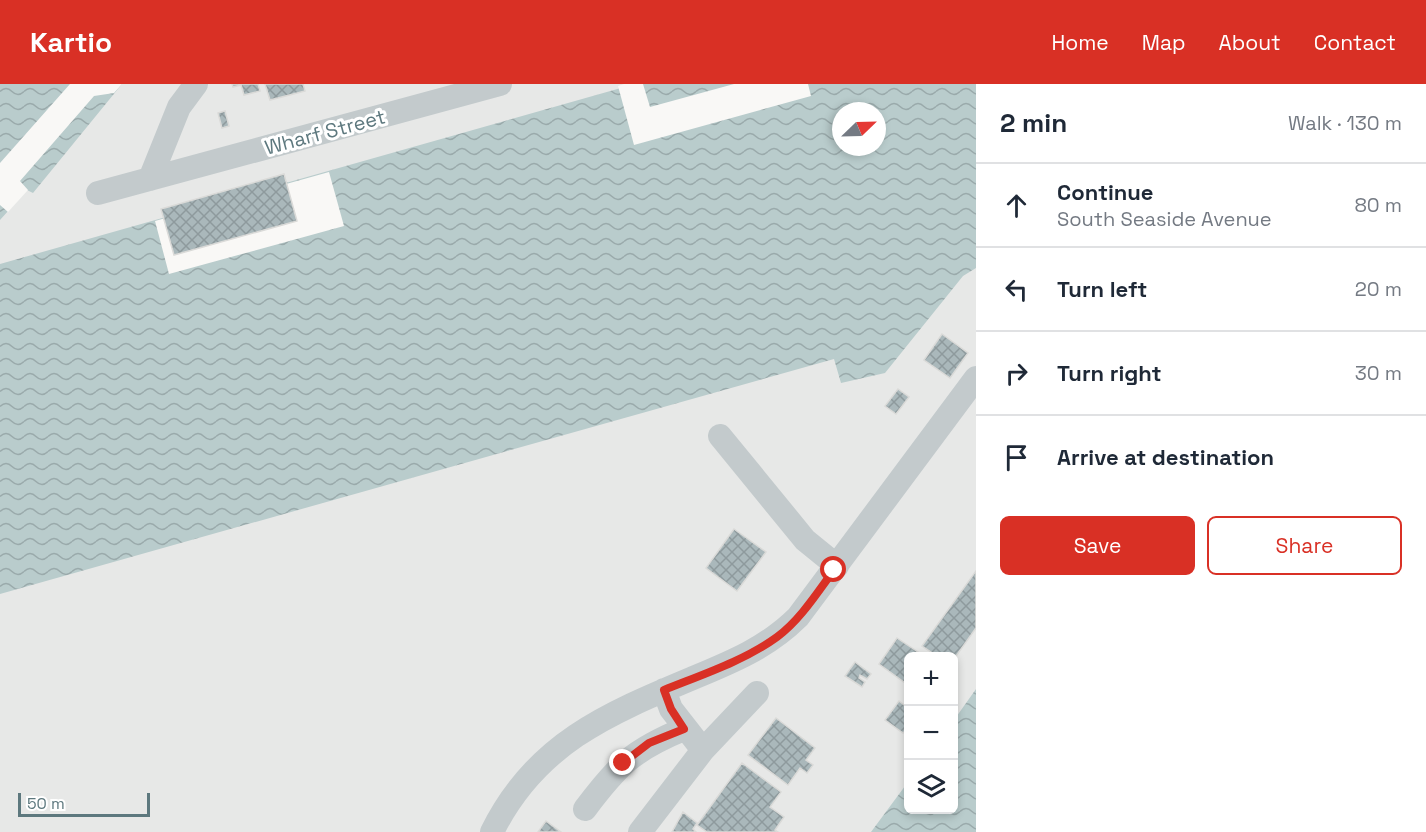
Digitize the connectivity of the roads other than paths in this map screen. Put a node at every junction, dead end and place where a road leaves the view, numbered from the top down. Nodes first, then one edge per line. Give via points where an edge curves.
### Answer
1 (196, 84) edge
2 (500, 84) edge
3 (150, 179) junction
4 (98, 193) dead end
5 (976, 378) edge
6 (720, 436) dead end
7 (837, 566) junction
8 (664, 690) junction
9 (757, 693) dead end
10 (684, 729) junction
11 (702, 750) junction
12 (585, 809) dead end
13 (492, 832) edge
14 (640, 832) edge

1 - 3 street via 179,107
2 - 3 street, Wharf Street
3 - 4 street, Wharf Street
5 - 7 street
6 - 7 street via 805,540
7 - 8 street via 778,637
8 - 10 street
8 - 13 street via 591,724 558,747 520,786
9 - 11 street
10 - 11 street
10 - 12 street via 649,743 623,763
11 - 14 street

